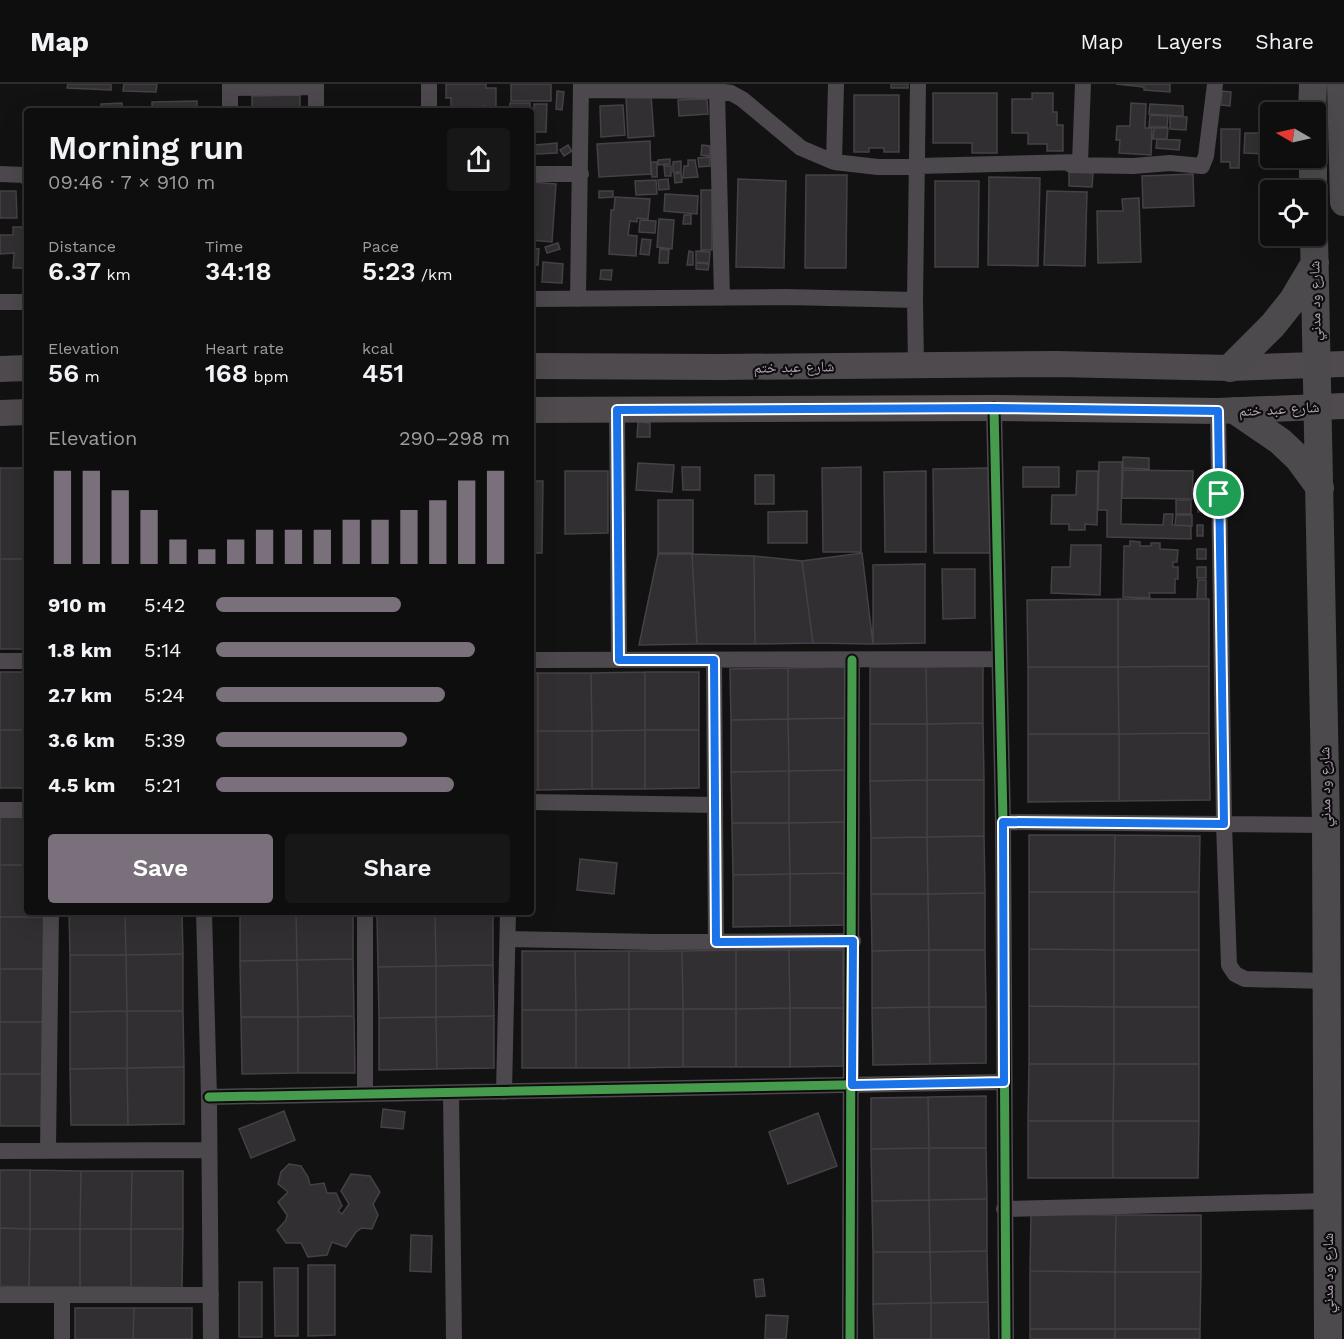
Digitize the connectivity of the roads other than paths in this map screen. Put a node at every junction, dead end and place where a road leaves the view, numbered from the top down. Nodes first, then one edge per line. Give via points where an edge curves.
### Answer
1 (429, 84) edge
2 (836, 84) edge
3 (918, 84) edge
4 (1083, 84) edge
5 (1215, 84) edge
6 (1312, 84) edge
7 (1341, 84) edge
8 (316, 85) edge
9 (230, 86) edge
10 (581, 87) edge
11 (717, 91) junction
12 (1312, 102) edge
13 (230, 108) edge
14 (316, 108) edge
15 (429, 108) edge
16 (834, 162) junction
17 (1022, 164) junction
18 (916, 165) junction
19 (0, 174) edge
20 (534, 174) edge
21 (581, 174) junction
22 (24, 175) edge
23 (1344, 202) edge
24 (1315, 249) edge
25 (722, 298) junction
26 (534, 299) edge
27 (578, 299) junction
28 (915, 300) junction
29 (0, 302) edge
30 (24, 302) edge
31 (1344, 364) edge
32 (1316, 365) junction
33 (534, 366) edge
34 (916, 366) junction
35 (24, 368) edge
36 (1230, 368) junction
37 (0, 369) edge
38 (1331, 406) edge
39 (994, 408) junction
40 (534, 410) edge
41 (617, 410) junction
42 (1227, 411) junction
43 (0, 412) edge
44 (24, 412) edge
45 (1320, 488) junction
46 (999, 659) junction
47 (534, 660) edge
48 (619, 660) junction
49 (714, 660) junction
50 (852, 660) junction
51 (0, 661) edge
52 (24, 661) edge
53 (534, 802) edge
54 (715, 805) junction
55 (0, 810) edge
56 (24, 810) edge
57 (1003, 822) junction
58 (1224, 824) junction
59 (1326, 825) junction
60 (51, 915) edge
61 (204, 915) edge
62 (365, 915) edge
63 (508, 915) edge
64 (508, 939) junction
65 (853, 941) junction
66 (716, 942) junction
67 (1326, 981) junction
68 (1004, 1082) junction
69 (852, 1085) junction
70 (504, 1092) junction
71 (451, 1093) junction
72 (365, 1095) junction
73 (209, 1097) junction
74 (209, 1150) junction
75 (0, 1151) edge
76 (48, 1151) junction
77 (1327, 1201) junction
78 (1004, 1209) junction
79 (0, 1295) edge
80 (62, 1295) junction
81 (211, 1295) junction
82 (62, 1339) edge
83 (212, 1339) edge
84 (454, 1339) edge
85 (850, 1339) edge
86 (1006, 1339) edge
87 (1328, 1339) edge

1 - 15 street
2 - 16 street
3 - 18 street
4 - 17 street via 1080,162
5 - 17 street via 1202,166
6 - 12 highway
7 - 23 highway
8 - 9 street
8 - 14 street
9 - 13 street
10 - 11 street
10 - 21 street
11 - 16 street via 742,99 801,148
11 - 25 street
16 - 18 street via 878,167
17 - 18 street
18 - 28 street
19 - 22 street
20 - 21 street
21 - 27 street
24 - 32 highway, شارع ود مدني
24 - 36 highway via 1293,300
25 - 27 street
25 - 28 street
26 - 27 street
28 - 34 street
29 - 30 street
31 - 32 main road, شارع عبد ختم
32 - 36 main road, شارع عبد ختم
32 - 38 highway, شارع ود مدني
33 - 34 main road, شارع عبد ختم
34 - 36 main road, شارع عبد ختم
35 - 37 main road
38 - 42 main road, شارع عبد ختم
38 - 45 highway, شارع ود مدني
39 - 41 main road, شارع عبد ختم
39 - 42 main road, شارع عبد ختم
39 - 46 street
40 - 41 main road, شارع عبد ختم
41 - 48 street
42 - 45 highway via 1280,441
42 - 58 street
43 - 44 main road
45 - 59 highway, شارع ود مدني
46 - 50 street
46 - 57 street
47 - 48 street
48 - 49 street
49 - 50 street
49 - 54 street
50 - 65 street
51 - 52 street
53 - 54 street
54 - 66 street
55 - 56 street
57 - 58 street
57 - 68 street
58 - 59 street
58 - 67 street via 1229,965 1245,979
59 - 67 highway, شارع ود مدني
60 - 76 street
61 - 73 street
62 - 72 street
63 - 64 street
64 - 66 street
64 - 70 street
65 - 66 street
65 - 69 street
67 - 77 highway, شارع ود مدني
68 - 69 street
68 - 78 street
69 - 70 street
69 - 85 street
70 - 71 street
71 - 72 street
71 - 84 street
72 - 73 street
73 - 74 street
74 - 76 street
74 - 81 street
75 - 76 street
77 - 78 street
77 - 87 highway, شارع ود مدني
78 - 86 street
79 - 80 street
80 - 81 street
80 - 82 street
81 - 83 street

